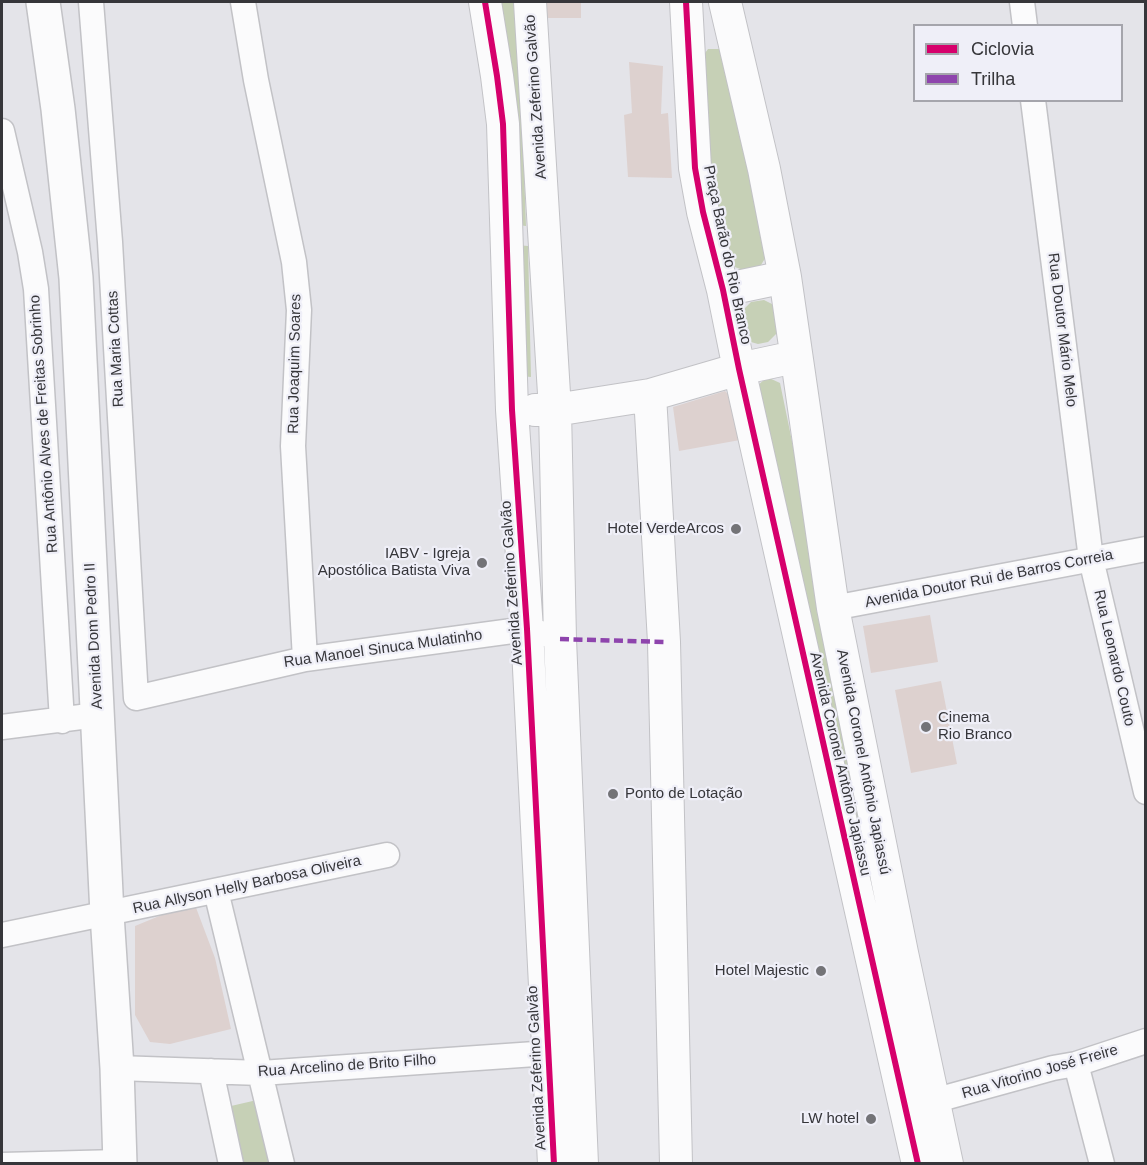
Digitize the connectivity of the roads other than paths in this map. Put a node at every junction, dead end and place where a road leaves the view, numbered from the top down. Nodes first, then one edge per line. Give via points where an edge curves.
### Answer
1 (43, 2) edge
2 (91, 2) edge
3 (243, 2) edge
4 (485, 2) edge
5 (530, 2) edge
6 (686, 2) edge
7 (725, 2) edge
8 (1022, 2) edge
9 (1025, 24) edge
10 (735, 41) junction
11 (687, 46) junction
12 (1033, 102) edge
13 (2, 131) edge
14 (785, 277) junction
15 (723, 290) junction
16 (795, 357) junction
17 (739, 369) junction
18 (650, 395) junction
19 (512, 410) junction
20 (555, 410) junction
21 (1146, 549) edge
22 (1090, 560) junction
23 (833, 608) junction
24 (527, 629) junction
25 (560, 639) junction
26 (305, 658) junction
27 (136, 698) joint
28 (98, 715) junction
29 (62, 721) junction
30 (2, 727) edge
31 (1146, 792) edge
32 (387, 855) dead end
33 (216, 891) junction
34 (107, 914) junction
35 (2, 935) edge
36 (902, 953) junction
37 (871, 959) junction
38 (1146, 1041) edge
39 (562, 1053) junction
40 (1077, 1064) junction
41 (117, 1068) junction
42 (211, 1071) junction
43 (261, 1073) junction
44 (933, 1101) junction
45 (2, 1159) edge
46 (120, 1160) edge
47 (231, 1164) edge
48 (282, 1164) edge
49 (554, 1164) edge
50 (582, 1164) edge
51 (676, 1164) edge
52 (918, 1164) edge
53 (947, 1164) edge
54 (1102, 1164) edge

1 - 28 main road, Avenida Dom Pedro II via 76,278
2 - 27 street, Rua Maria Cottas via 110,242
3 - 26 street, Rua Joaquim Soares via 294,262 299,310 293,446
4 - 19 street, Avenida Zeferino Galvão via 502,124
5 - 20 street, Avenida Zeferino Galvão
6 - 11 street, Praça Barão do Rio Branco
7 - 10 street
8 - 9 street
10 - 11 street via 710,30
10 - 14 street
11 - 15 street, Praça Barão do Rio Branco via 695,168
12 - 22 street, Rua Doutor Mário Melo
13 - 29 street, Rua Antônio Alves de Freitas Sobrinho via 36,289
14 - 15 street
14 - 16 street
15 - 17 street, Praça Barão do Rio Branco
16 - 17 street
16 - 23 street, Avenida Coronel Antônio Japiassú
17 - 18 street
17 - 37 street, Avenida Coronel Antônio Japiassu
18 - 20 street
18 - 51 street via 664,642
19 - 20 street
19 - 24 street, Avenida Zeferino Galvão
20 - 25 street, Avenida Zeferino Galvão
21 - 22 street, Avenida Doutor Rui de Barros Correia
22 - 23 street, Avenida Doutor Rui de Barros Correia
22 - 31 street, Rua Leonardo Couto
23 - 36 street, Avenida Coronel Antônio Japiassú
24 - 25 street, Rua Manoel Sinuca Mulatinho
24 - 26 street, Rua Manoel Sinuca Mulatinho
24 - 39 street, Avenida Zeferino Galvão
25 - 39 street, Avenida Zeferino Galvão
26 - 27 street, Rua Manoel Sinuca Mulatinho
28 - 29 street
28 - 34 main road, Avenida Dom Pedro II
29 - 30 street
32 - 33 street, Rua Allyson Helly Barbosa Oliveira
33 - 34 street, Rua Allyson Helly Barbosa Oliveira
33 - 43 street
34 - 35 street
34 - 41 main road, Avenida Dom Pedro II
36 - 37 street
36 - 44 street, Avenida Coronel Antônio Japiassú
37 - 52 street, Avenida Coronel Antônio Japiassu
38 - 40 street, Rua Vitorino José Freire
39 - 43 street, Rua Arcelino de Brito Filho
39 - 49 street, Avenida Zeferino Galvão
39 - 50 street, Avenida Zeferino Galvão
40 - 44 street, Rua Vitorino José Freire
40 - 54 street
41 - 42 street, Rua Arcelino de Brito Filho
41 - 46 main road, Avenida Dom Pedro II
42 - 43 street, Rua Arcelino de Brito Filho
42 - 47 street
43 - 48 street
44 - 53 street, Avenida Coronel Antônio Japiassú
45 - 46 lane

